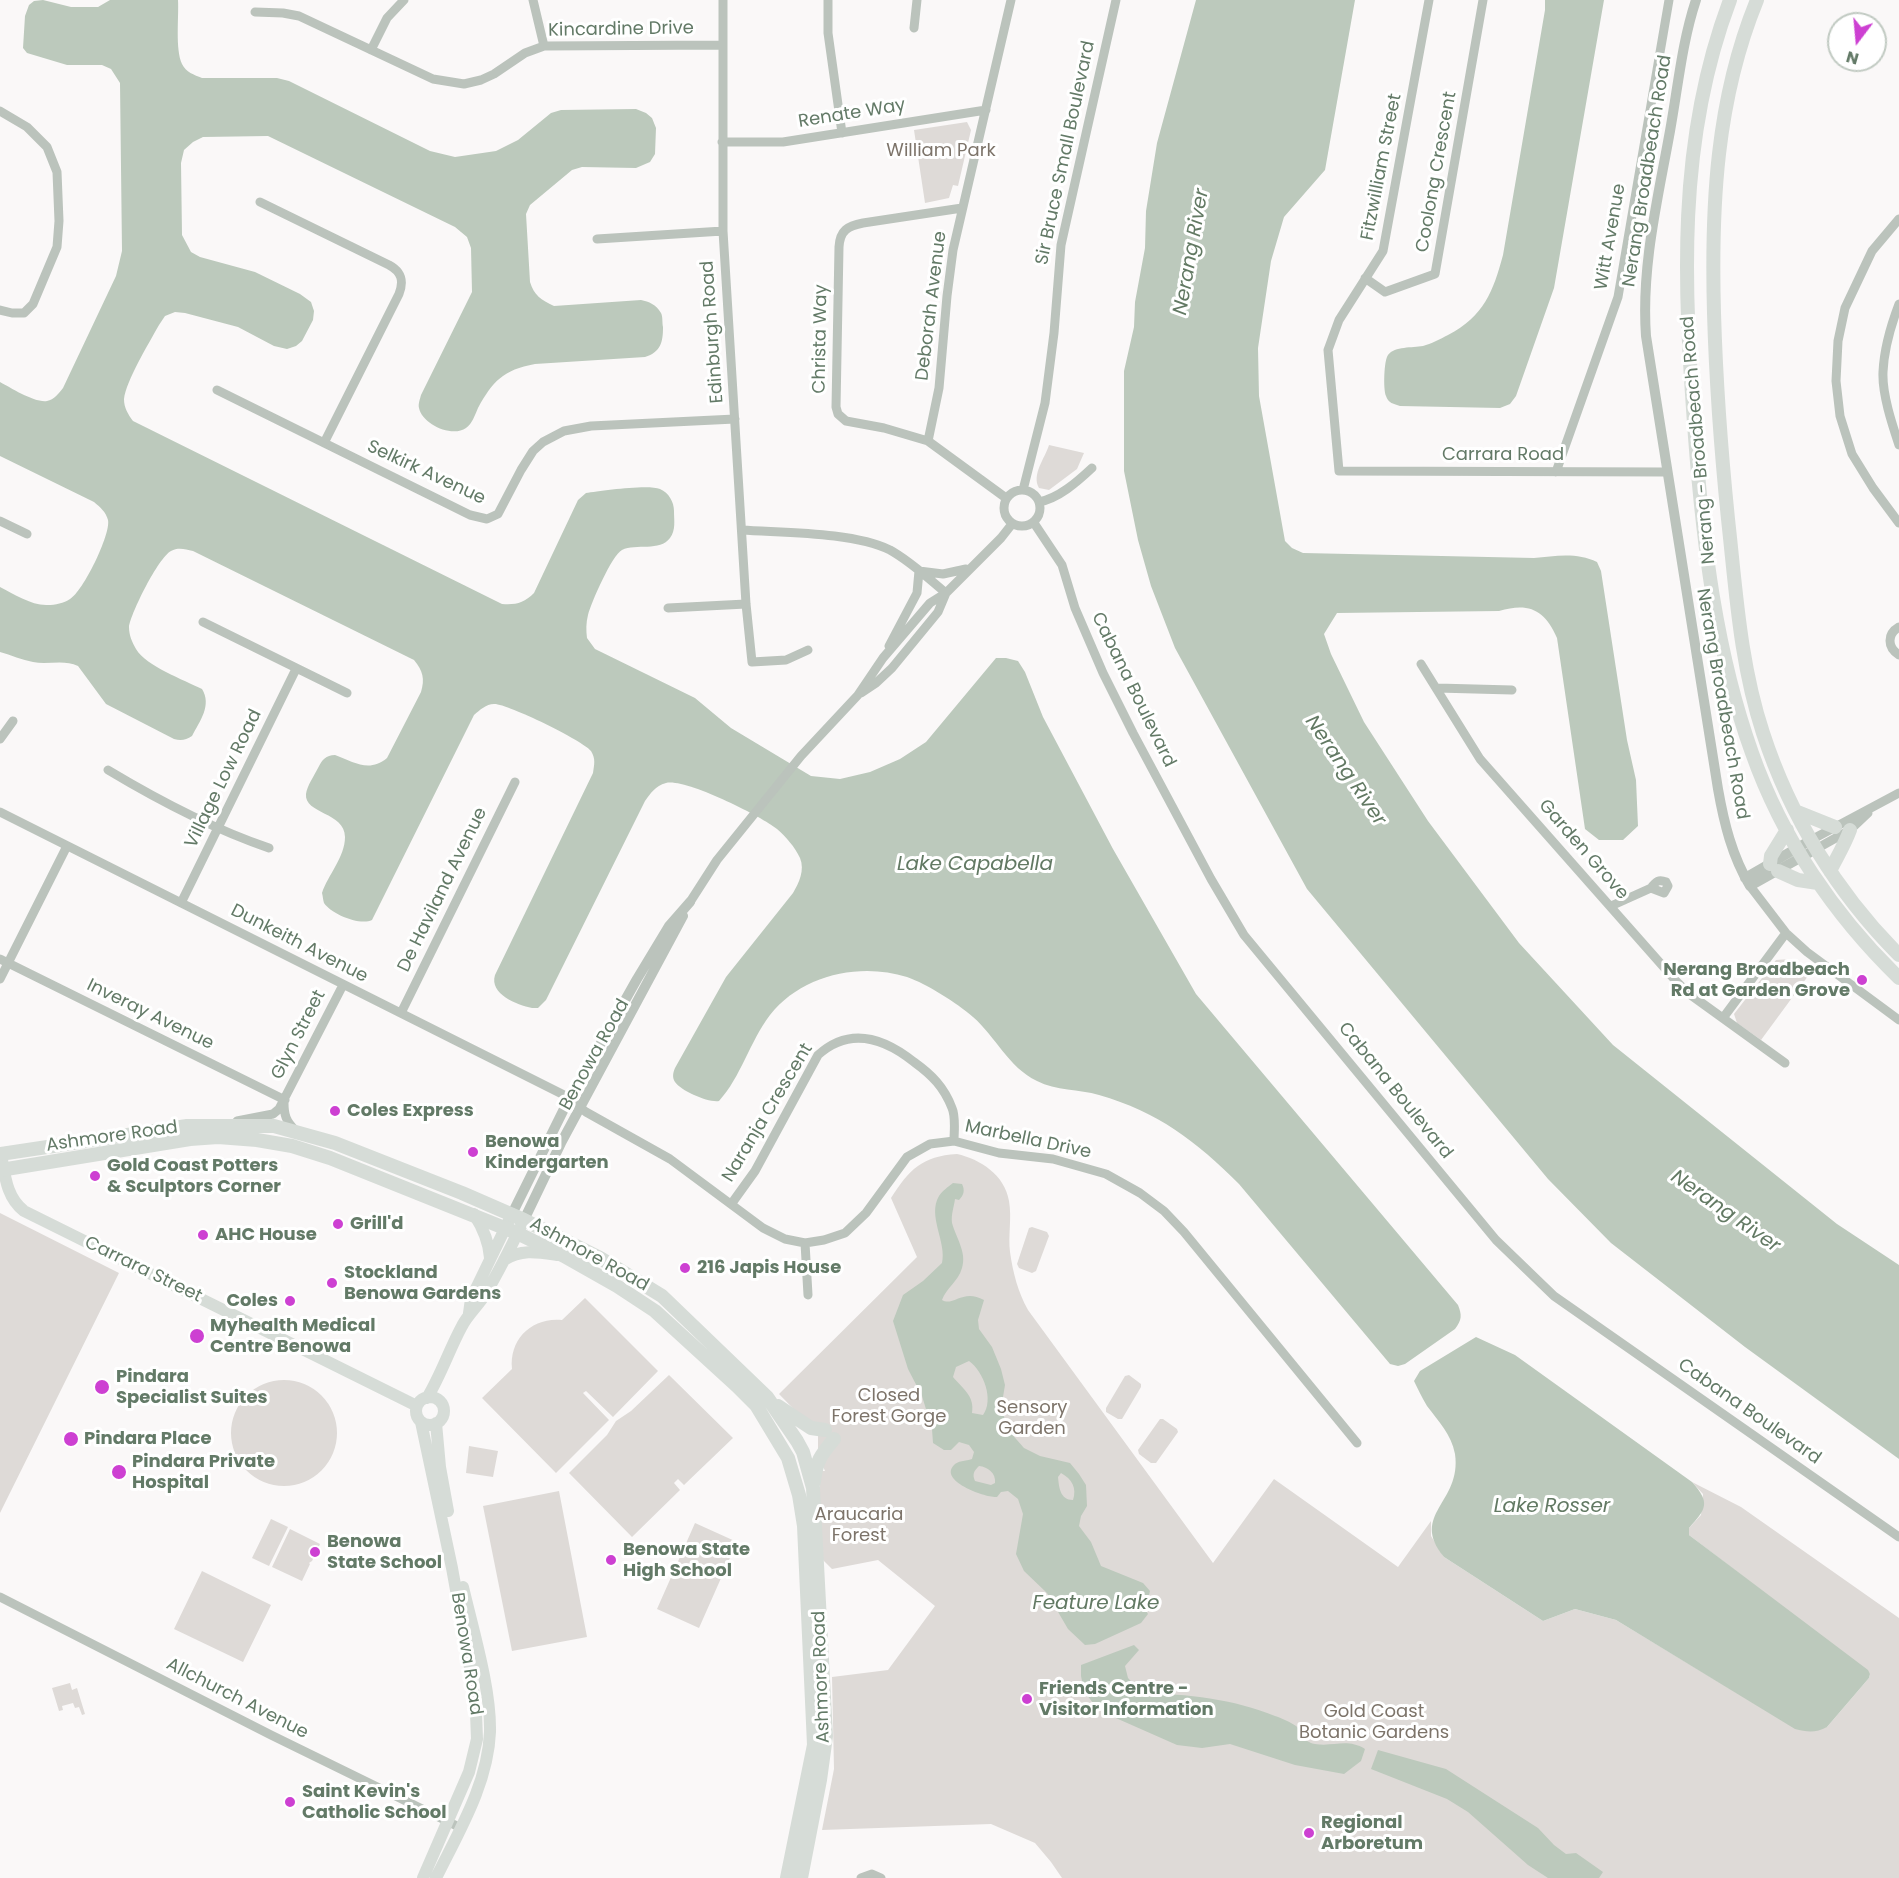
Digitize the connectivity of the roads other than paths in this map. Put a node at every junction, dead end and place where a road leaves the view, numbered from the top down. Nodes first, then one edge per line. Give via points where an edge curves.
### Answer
1 (404, 0) edge
2 (533, 0) edge
3 (723, 0) edge
4 (828, 0) edge
5 (917, 0) edge
6 (1011, 0) edge
7 (1116, 0) edge
8 (1429, 0) edge
9 (1484, 0) edge
10 (1669, 0) edge
11 (1696, 0) edge
12 (1730, 0) edge
13 (1757, 0) edge
14 (255, 12) dead end
15 (914, 28) dead end
16 (723, 45) junction
17 (544, 46) junction
18 (371, 50) junction
19 (986, 110) junction
20 (0, 111) edge
21 (842, 133) junction
22 (722, 142) junction
23 (260, 202) dead end
24 (962, 208) junction
25 (1899, 219) edge
26 (723, 231) junction
27 (597, 238) dead end
28 (1365, 278) junction
29 (1899, 304) edge
30 (0, 310) edge
31 (217, 390) dead end
32 (735, 419) junction
33 (928, 441) junction
34 (324, 443) junction
35 (1899, 445) edge
36 (1092, 468) dead end
37 (1339, 471) joint
38 (1556, 472) junction
39 (1667, 472) junction
40 (1023, 490) junction
41 (1006, 498) junction
42 (1039, 502) junction
43 (0, 521) edge
44 (1034, 523) junction
45 (1899, 523) edge
46 (1012, 524) junction
47 (742, 530) junction
48 (27, 534) dead end
49 (969, 568) junction
50 (919, 571) junction
51 (946, 593) junction
52 (746, 604) junction
53 (668, 609) dead end
54 (203, 622) dead end
55 (1899, 627) edge
56 (808, 650) dead end
57 (888, 651) junction
58 (1899, 655) edge
59 (1421, 664) dead end
60 (296, 669) junction
61 (1437, 688) junction
62 (1512, 690) dead end
63 (346, 693) dead end
64 (858, 695) junction
65 (13, 721) dead end
66 (0, 739) edge
67 (108, 770) dead end
68 (515, 782) dead end
69 (1899, 793) edge
70 (1872, 809) junction
71 (1795, 811) junction
72 (0, 812) edge
73 (218, 827) junction
74 (1835, 827) junction
75 (1786, 830) junction
76 (1850, 830) junction
77 (1814, 845) junction
78 (67, 846) junction
79 (269, 848) dead end
80 (1799, 853) junction
81 (1774, 867) junction
82 (1830, 871) junction
83 (1748, 882) junction
84 (1818, 883) junction
85 (1651, 888) dead end
86 (690, 902) junction
87 (181, 903) junction
88 (1611, 906) junction
89 (1786, 933) junction
90 (1899, 955) edge
91 (4, 961) edge
92 (1899, 978) edge
93 (0, 979) edge
94 (343, 985) junction
95 (401, 1014) junction
96 (1723, 1018) junction
97 (1899, 1020) edge
98 (1785, 1064) dead end
99 (570, 1099) junction
100 (285, 1101) junction
101 (582, 1108) junction
102 (215, 1124) junction
103 (298, 1132) junction
104 (954, 1141) junction
105 (0, 1154) edge
106 (2, 1170) edge
107 (732, 1203) junction
108 (474, 1214) junction
109 (518, 1217) junction
110 (511, 1231) junction
111 (805, 1243) junction
112 (564, 1256) junction
113 (490, 1259) junction
114 (504, 1260) junction
115 (808, 1294) dead end
116 (469, 1313) junction
117 (767, 1397) junction
118 (427, 1401) junction
119 (422, 1422) junction
120 (436, 1423) junction
121 (1357, 1443) dead end
122 (813, 1488) junction
123 (1899, 1537) edge
124 (0, 1597) edge
125 (448, 1822) junction
126 (461, 1828) junction
127 (423, 1878) edge
128 (436, 1878) edge
129 (787, 1878) edge
130 (801, 1878) edge
131 (861, 1878) edge
132 (880, 1878) edge

1 - 18 street via 387,18
2 - 17 street
3 - 16 street, Edinburgh Road
4 - 21 street via 828,33
5 - 15 street
6 - 19 street, Deborah Avenue
7 - 40 street, Sir Bruce Small Boulevard via 1061,245 1045,403
8 - 28 street, Fitzwilliam Street via 1383,251
9 - 28 street, Coolong Crescent via 1436,274 1385,292
10 - 38 street, Witt Avenue via 1618,297
11 - 39 street, Nerang Broadbeach Road via 1644,292 1646,336
12 - 75 main road, Nerang - Broadbeach Road via 1699,105 1689,173 1687,272 1692,398 1705,541 1728,671 1752,754
13 - 71 main road, Nerang - Broadbeach Road via 1734,68 1717,157 1713,226 1715,338 1722,455 1742,647 1763,734
14 - 18 street, Kincardine Drive via 299,16
16 - 17 street, Kincardine Drive
16 - 22 street, Edinburgh Road
17 - 18 street, Kincardine Drive via 525,53 494,74 464,84 433,79
19 - 21 street, Renate Way
19 - 24 street, Deborah Avenue
20 - 30 street via 27,127 47,147 57,172 59,220 57,247 33,304 24,313
21 - 22 street, Renate Way via 783,141
22 - 26 street, Edinburgh Road
23 - 34 street via 389,265 402,277 399,294
24 - 33 street, Deborah Avenue via 951,260 939,388
24 - 33 street, Christa Way via 852,225 844,230 840,242 837,411 846,421
25 - 45 street via 1872,252 1845,308 1836,381 1840,416 1851,454
26 - 27 street
26 - 32 street, Edinburgh Road
28 - 37 street, Fitzwilliam Street via 1339,320 1328,350
29 - 35 street via 1889,332 1883,373
31 - 34 street, Selkirk Avenue
32 - 34 street, Selkirk Avenue via 591,426 564,431 533,451 502,510 487,519 470,515
32 - 47 street, Edinburgh Road
33 - 41 street, Christa Way
36 - 42 street via 1050,500
37 - 38 street, Carrara Road
38 - 39 street, Carrara Road
39 - 83 street, Nerang Broadbeach Road via 1722,810 1732,848
40 - 41 street
40 - 42 street
41 - 46 street via 1003,510
42 - 44 street via 1039,515
43 - 48 street
44 - 46 street
44 - 123 street, Cabana Boulevard via 1062,565 1098,663 1133,734 1244,935 1496,1240 1554,1296
46 - 49 street, Benowa Road
47 - 50 street via 867,541 896,554
47 - 52 street, Edinburgh Road
49 - 50 street via 943,574
49 - 51 street, Benowa Road
50 - 51 street
50 - 57 street via 917,593
51 - 57 street, Benowa Road via 930,603
51 - 64 street, Benowa Road via 938,612 892,668
52 - 53 street
52 - 56 street, Edinburgh Road via 752,662 786,660
54 - 60 street
55 - 58 street via 1890,639 1892,650
57 - 64 street, Benowa Road
59 - 61 street, Garden Grove
60 - 63 street
60 - 73 street, Village Low Road
61 - 62 street
61 - 88 street, Garden Grove via 1480,759
64 - 86 street, Benowa Road via 749,820
65 - 66 street
67 - 73 street
68 - 95 street, De Haviland Avenue
69 - 70 street
70 - 74 street
70 - 76 street
71 - 74 main road
71 - 77 main road, Nerang - Broadbeach Road
72 - 78 street, Dunkeith Avenue
73 - 79 street
73 - 87 street, Village Low Road
74 - 77 street
75 - 80 main road, Nerang - Broadbeach Road
75 - 81 main road via 1772,856
76 - 77 street
76 - 82 main road
77 - 80 street
77 - 82 main road, Nerang - Broadbeach Road
78 - 87 street, Dunkeith Avenue
78 - 91 street
80 - 81 street
80 - 84 main road, Nerang - Broadbeach Road
81 - 83 street
81 - 84 main road via 1798,880
82 - 90 main road, Nerang - Broadbeach Road
83 - 89 street, Nerang Broadbeach Road
84 - 92 main road, Nerang - Broadbeach Road via 1851,927
85 - 88 street
86 - 99 street, Benowa Road via 663,935
86 - 101 street, Benowa Road
87 - 94 street, Dunkeith Avenue
88 - 96 street, Garden Grove via 1682,987
89 - 96 street
89 - 97 street, Nerang Broadbeach Road
91 - 93 street
91 - 100 street, Inveray Avenue
94 - 95 street, Dunkeith Avenue
94 - 100 street, Glyn Street
95 - 99 street, Dunkeith Avenue
96 - 98 street, Garden Grove
99 - 101 street, Dunkeith Avenue
99 - 109 street, Benowa Road
100 - 102 street, Glyn Street via 273,1114
100 - 103 street, Glyn Street via 284,1114
101 - 107 street, Marbella Drive via 670,1159
101 - 109 street, Benowa Road
102 - 103 main road, Ashmore Road via 274,1126
102 - 105 main road, Ashmore Road
103 - 109 main road, Ashmore Road via 335,1143
104 - 107 street, Naranja Crescent via 953,1110 936,1078 878,1040 855,1038 830,1044 818,1055 755,1171
104 - 111 street, Marbella Drive via 930,1144 907,1157 866,1213 845,1233
104 - 121 street, Marbella Drive via 999,1153 1053,1159 1106,1174 1140,1193 1184,1232
105 - 106 main road, Carrara Street
106 - 108 main road, Ashmore Road via 190,1139 238,1138 292,1146 330,1158
106 - 118 main road, Carrara Street via 12,1199 24,1211
107 - 111 street, Marbella Drive via 763,1228
108 - 110 main road, Ashmore Road
108 - 113 main road via 486,1237
109 - 110 main road, Benowa Road
109 - 117 main road, Ashmore Road via 626,1272 662,1296
110 - 112 main road, Ashmore Road
110 - 113 main road, Benowa Road
110 - 114 main road, Benowa Road
111 - 115 street
112 - 114 main road via 523,1252
112 - 129 main road, Ashmore Road via 654,1311 737,1386 771,1427 794,1473 804,1526 814,1745
113 - 116 main road, Benowa Road via 471,1299
114 - 116 main road, Benowa Road via 480,1303
116 - 118 main road, Benowa Road
117 - 122 main road, Ashmore Road via 803,1452
117 - 122 main road via 794,1418 829,1434 815,1467
118 - 119 main road via 416,1415
118 - 120 main road via 442,1405 443,1413
119 - 120 main road
119 - 125 main road, Benowa Road via 476,1713 475,1752
120 - 126 main road, Benowa Road via 447,1508 490,1716 482,1777
122 - 130 main road, Ashmore Road via 826,1736
124 - 125 street, Allchurch Avenue
125 - 126 street, Allchurch Avenue
125 - 127 main road, Benowa Road
126 - 128 main road, Benowa Road
131 - 132 street via 872,1874

